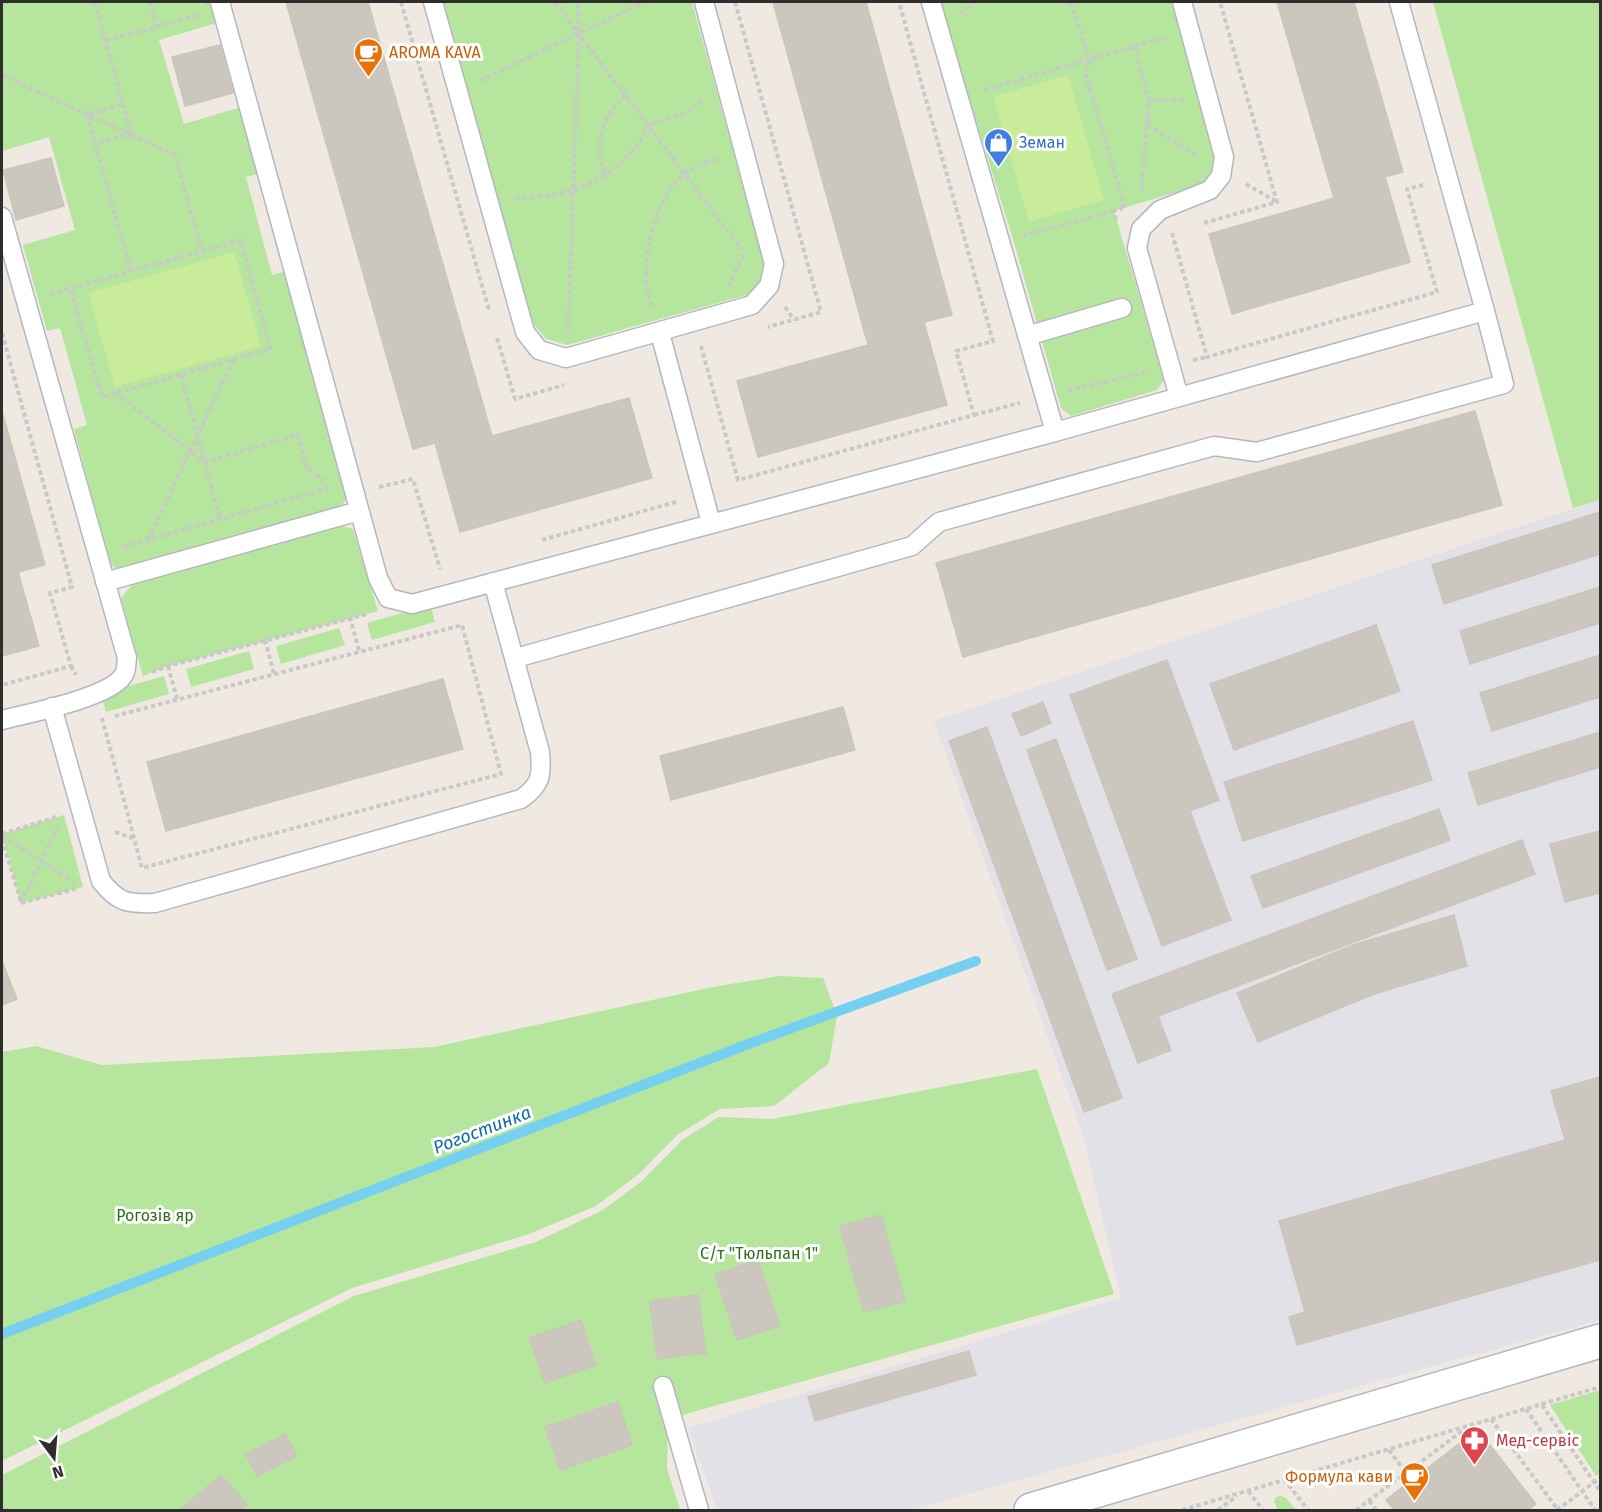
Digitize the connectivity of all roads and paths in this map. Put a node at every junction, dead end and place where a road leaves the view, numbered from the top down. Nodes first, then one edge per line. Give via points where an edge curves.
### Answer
1 (95, 2) edge
2 (150, 2) edge
3 (401, 2) edge
4 (433, 2) edge
5 (555, 2) edge
6 (578, 2) edge
7 (644, 2) edge
8 (704, 2) edge
9 (735, 2) edge
10 (898, 2) edge
11 (931, 2) edge
12 (1071, 2) edge
13 (1182, 2) edge
14 (1220, 2) edge
15 (1398, 2) edge
16 (221, 5) edge
17 (157, 27) junction
18 (1190, 29) junction
19 (579, 33) junction
20 (106, 41) junction
21 (1134, 46) junction
22 (1089, 59) junction
23 (2, 75) edge
24 (459, 91) junction
25 (626, 95) junction
26 (706, 98) dead end
27 (959, 98) junction
28 (1192, 100) dead end
29 (1149, 101) junction
30 (123, 105) junction
31 (87, 114) junction
32 (648, 125) junction
33 (131, 135) junction
34 (95, 144) junction
35 (728, 158) dead end
36 (605, 173) junction
37 (685, 174) junction
38 (1430, 183) dead end
39 (573, 191) junction
40 (508, 196) dead end
41 (1140, 203) dead end
42 (1125, 208) dead end
43 (1114, 211) dead end
44 (2, 217) edge
45 (1193, 226) dead end
46 (1172, 232) dead end
47 (1013, 239) dead end
48 (750, 243) dead end
49 (202, 251) junction
50 (744, 253) junction
51 (131, 272) junction
52 (769, 286) junction
53 (724, 293) dead end
54 (1122, 308) dead end
55 (1485, 311) junction
56 (655, 312) dead end
57 (492, 320) dead end
58 (794, 320) junction
59 (763, 328) dead end
60 (495, 331) dead end
61 (2, 333) edge
62 (568, 333) dead end
63 (660, 333) junction
64 (1027, 336) junction
65 (711, 342) dead end
66 (1207, 357) junction
67 (233, 360) junction
68 (1170, 366) junction
69 (181, 375) junction
70 (568, 384) dead end
71 (115, 393) junction
72 (1045, 397) junction
73 (1179, 398) junction
74 (974, 415) junction
75 (1055, 432) junction
76 (197, 435) junction
77 (190, 451) junction
78 (205, 462) junction
79 (351, 482) junction
80 (683, 500) dead end
81 (359, 511) junction
82 (220, 519) junction
83 (711, 523) junction
84 (148, 540) junction
85 (539, 541) dead end
86 (97, 554) junction
87 (66, 564) junction
88 (450, 566) dead end
89 (105, 582) junction
90 (493, 582) junction
91 (412, 604) junction
92 (350, 617) junction
93 (265, 640) junction
94 (359, 651) junction
95 (516, 658) junction
96 (168, 666) junction
97 (274, 674) junction
98 (2, 685) edge
99 (112, 687) junction
100 (177, 699) junction
101 (52, 707) junction
102 (2, 720) edge
103 (2, 837) edge
104 (41, 861) junction
105 (83, 887) dead end
106 (1600, 1341) edge
107 (663, 1386) dead end
108 (1600, 1387) edge
109 (1542, 1404) junction
110 (1526, 1409) junction
111 (1491, 1419) junction
112 (1468, 1426) junction
113 (1389, 1450) junction
114 (1406, 1473) junction
115 (1600, 1478) edge
116 (1284, 1479) junction
117 (1595, 1482) junction
118 (1248, 1491) junction
119 (1600, 1491) edge
120 (1582, 1492) junction
121 (1240, 1494) junction
122 (1369, 1501) junction
123 (1224, 1509) edge
124 (699, 1510) edge
125 (1031, 1510) edge
126 (1182, 1510) edge
127 (1218, 1510) edge
128 (1263, 1510) edge
129 (1308, 1510) edge
130 (1356, 1510) edge
131 (1376, 1510) edge
132 (1557, 1510) edge
133 (1595, 1510) edge

1 - 20 path
2 - 17 path
3 - 57 path
4 - 24 lane
5 - 19 path
6 - 19 path
7 - 19 path
8 - 52 lane via 774,264
9 - 58 path via 821,312
10 - 74 path via 993,341 956,351
11 - 27 lane
12 - 22 path
13 - 18 lane
14 - 45 path via 1277,202
15 - 55 lane
16 - 17 path
16 - 79 lane
17 - 20 path
18 - 21 path
18 - 68 lane via 1224,157 1221,176 1210,190 1160,210 1141,229 1137,248
19 - 24 path
19 - 25 path
19 - 39 path
20 - 30 path
21 - 22 path
21 - 29 path
22 - 27 path
22 - 42 path via 1086,75
23 - 31 path
24 - 63 lane via 525,332 539,350 566,358
25 - 32 path
25 - 36 path via 605,118 601,140
26 - 32 path via 687,113
27 - 64 lane
28 - 29 path
29 - 41 path
30 - 31 path
30 - 33 path
31 - 33 path
31 - 34 path
32 - 36 path via 621,163
32 - 37 path
33 - 34 path
33 - 49 path via 175,155
34 - 51 path
35 - 37 path via 699,164
36 - 39 path
37 - 50 path
37 - 56 path via 671,189 647,247 645,274
38 - 66 path via 1407,189 1437,292
39 - 40 path via 529,198
39 - 62 path
43 - 47 path
44 - 86 lane
46 - 66 path
48 - 50 path
49 - 51 path
49 - 67 path via 241,240 270,349
50 - 52 path
50 - 53 path
51 - 71 path via 70,288 102,397
52 - 58 path
52 - 63 lane via 752,305
54 - 64 lane
55 - 73 lane
55 - 95 lane via 1504,384 1257,452 1214,446 939,522 912,546
58 - 59 path
60 - 70 path via 514,399
61 - 87 path
63 - 83 lane
64 - 72 lane
65 - 74 path via 701,345 738,480
66 - 68 path
67 - 69 path
67 - 76 path
68 - 72 path
68 - 73 lane
69 - 71 path
69 - 76 path
71 - 77 path
72 - 74 path
72 - 75 lane
73 - 75 lane
75 - 83 lane
76 - 77 path
76 - 78 path
77 - 78 path
77 - 84 path
78 - 82 path
78 - 82 path via 298,435 307,468 335,486
79 - 81 lane
79 - 88 path via 376,475 380,488 413,479 439,569
80 - 85 path
81 - 89 lane
81 - 91 lane via 378,578 388,598
82 - 84 path
83 - 90 lane
84 - 86 path
86 - 87 path
86 - 89 lane
87 - 98 path via 72,587 50,593 71,666
89 - 99 lane via 127,658 125,674
90 - 91 lane
90 - 95 lane
91 - 92 path
92 - 93 path
92 - 94 path
93 - 96 path
93 - 97 path
94 - 97 path
94 - 100 path via 462,625 501,774 142,868 102,719
95 - 101 lane via 542,769 533,791 521,800 155,903 119,900 101,882
96 - 99 path
96 - 100 path
97 - 100 path
99 - 101 lane
101 - 102 lane
103 - 104 path
103 - 104 path via 21,903
103 - 104 path via 63,815
104 - 105 path
106 - 125 street
107 - 124 lane
108 - 109 path
109 - 110 path
109 - 117 path
110 - 111 path
110 - 120 path
111 - 112 path
111 - 132 path
112 - 113 path
112 - 114 path
113 - 114 path
113 - 116 path
114 - 122 path
115 - 117 path
116 - 118 path
116 - 129 path
117 - 119 path
117 - 120 path
118 - 121 path
118 - 128 path
120 - 132 path
120 - 133 path
121 - 123 path
121 - 126 path
122 - 130 path
122 - 131 path
123 - 127 path

